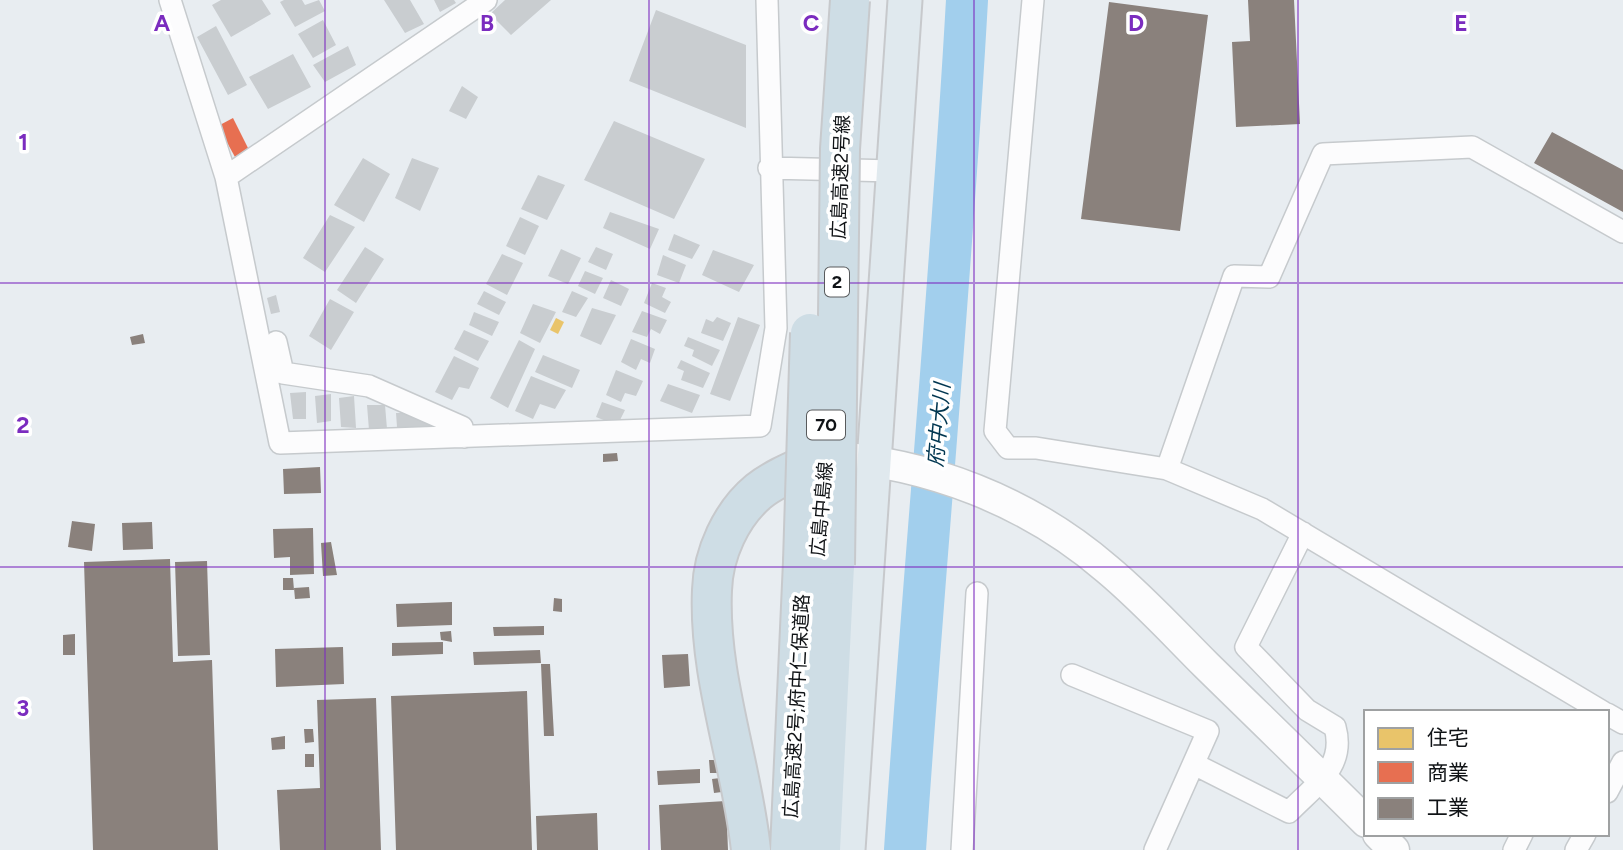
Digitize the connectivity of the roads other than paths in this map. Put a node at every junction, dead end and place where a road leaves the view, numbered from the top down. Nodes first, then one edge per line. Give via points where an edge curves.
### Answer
1 (170, 0) edge
2 (486, 0) edge
3 (767, 0) edge
4 (824, 0) edge
5 (843, 0) edge
6 (850, 0) edge
7 (905, 0) edge
8 (1033, 0) edge
9 (769, 168) junction
10 (827, 169) junction
11 (894, 171) junction
12 (226, 177) junction
13 (1623, 232) edge
14 (276, 342) dead end
15 (464, 437) junction
16 (826, 456) junction
17 (886, 462) junction
18 (1167, 469) junction
19 (1303, 533) junction
20 (819, 563) junction
21 (977, 593) dead end
22 (1072, 675) dead end
23 (1596, 710) edge
24 (1623, 762) edge
25 (1194, 765) junction
26 (1322, 778) junction
27 (1609, 788) edge
28 (1364, 820) edge
29 (1380, 836) edge
30 (751, 850) edge
31 (791, 850) edge
32 (821, 850) edge
33 (848, 850) edge
34 (962, 850) edge
35 (1156, 850) edge
36 (1394, 850) edge

1 - 12 street
2 - 12 street
3 - 9 street
4 - 20 highway, 広島高速2号線 / 2, bridge via 815,150
5 - 10 main road, 広島中島線 / 70
6 - 20 highway, 広島高速2号線 / 2, bridge
7 - 11 main road
8 - 18 street via 995,431 1008,448 1036,448
9 - 10 street
9 - 15 street via 776,328 760,426
10 - 11 street
10 - 16 main road, 広島中島線 / 70
11 - 17 main road
12 - 15 street via 280,443
13 - 18 street via 1472,147 1323,154 1269,277 1234,276
14 - 15 street via 283,373 369,386 462,427
16 - 17 street
16 - 30 highway via 760,491 728,531 717,558 712,589 719,668
16 - 31 main road, 広島中島線 / 70
17 - 26 street via 990,495 1044,523 1108,570
17 - 33 main road
18 - 19 street via 1262,509
19 - 23 street
19 - 26 street via 1246,647 1307,710 1335,727 1340,746 1336,761
20 - 31 highway, 広島高速2号;府中仁保道路 / 2
20 - 32 highway, 広島高速2号;府中仁保道路 / 2
21 - 34 street
22 - 25 street via 1208,732
24 - 27 street
25 - 26 street via 1289,811
25 - 35 street
26 - 28 street
29 - 36 street

